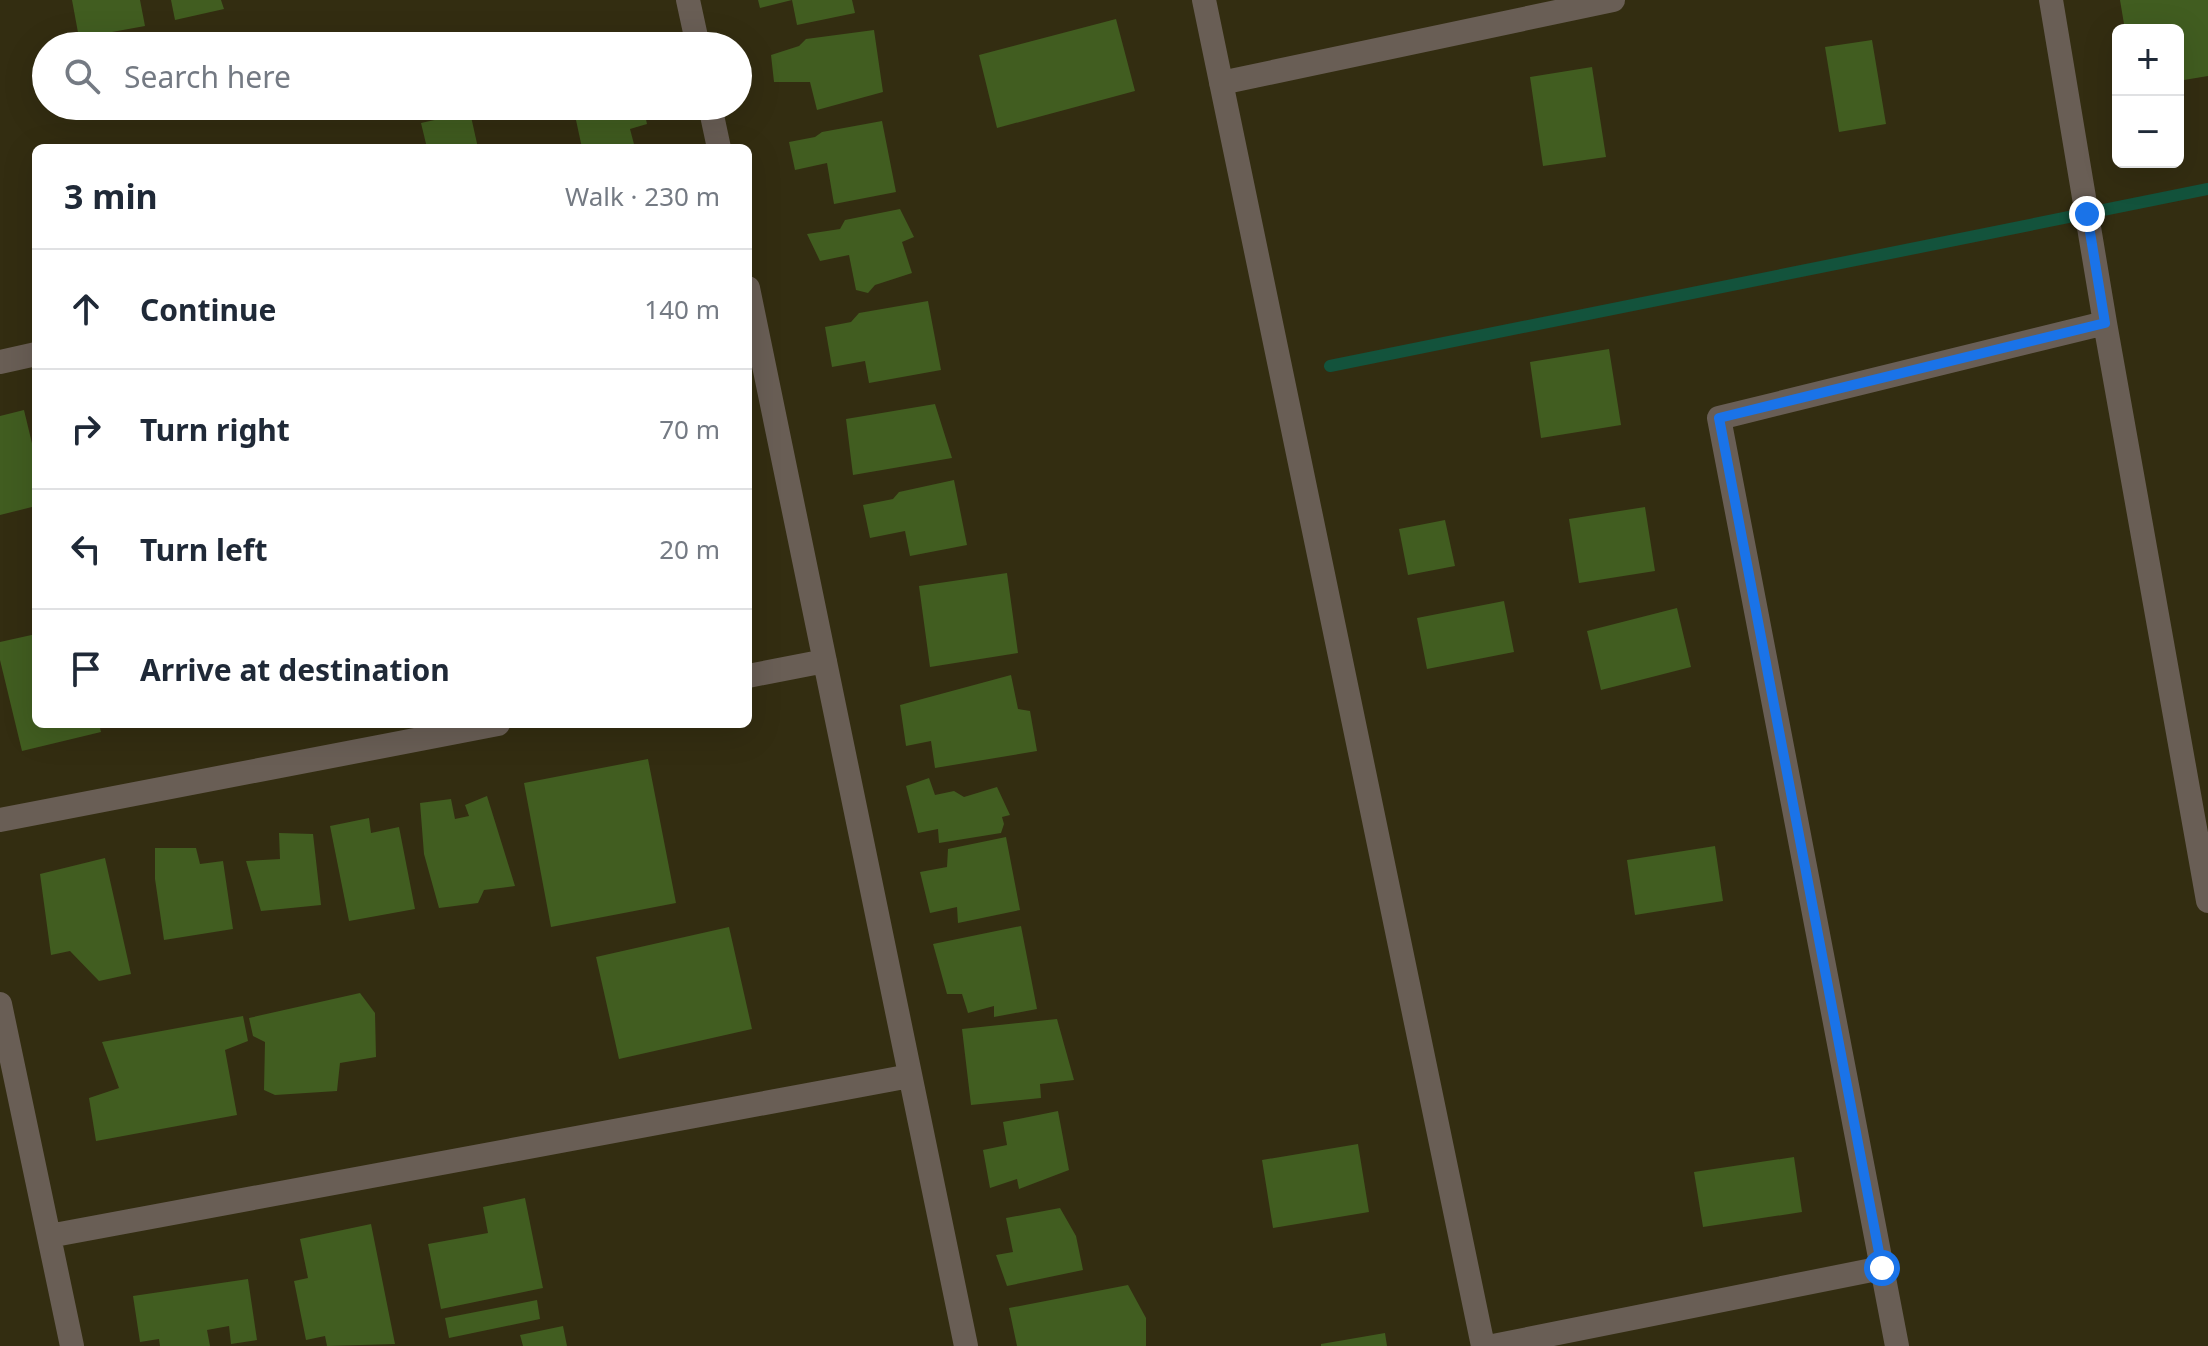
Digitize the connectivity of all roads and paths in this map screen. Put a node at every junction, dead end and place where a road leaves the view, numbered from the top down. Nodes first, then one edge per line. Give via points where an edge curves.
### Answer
1 (688, 0) edge
2 (1204, 0) edge
3 (1613, 0) edge
4 (2051, 0) edge
5 (695, 32) edge
6 (1221, 83) junction
7 (713, 120) edge
8 (718, 144) edge
9 (752, 307) edge
10 (2105, 323) junction
11 (32, 355) edge
12 (0, 362) edge
13 (825, 661) junction
14 (752, 675) edge
15 (477, 728) edge
16 (0, 820) edge
17 (2208, 901) edge
18 (0, 1004) edge
19 (910, 1076) junction
20 (49, 1236) junction
21 (1882, 1268) junction
22 (72, 1346) edge
23 (966, 1346) edge
24 (1483, 1346) edge
25 (1493, 1346) edge
26 (1897, 1346) edge

1 - 5 street
2 - 6 street
3 - 6 street
4 - 10 street
6 - 24 street
7 - 8 street
9 - 13 street
10 - 17 street
10 - 21 street via 1719,418
11 - 12 street
13 - 14 street
13 - 19 street
15 - 16 street
18 - 20 street
19 - 20 street
19 - 23 street
20 - 22 street
21 - 25 street
21 - 26 street

